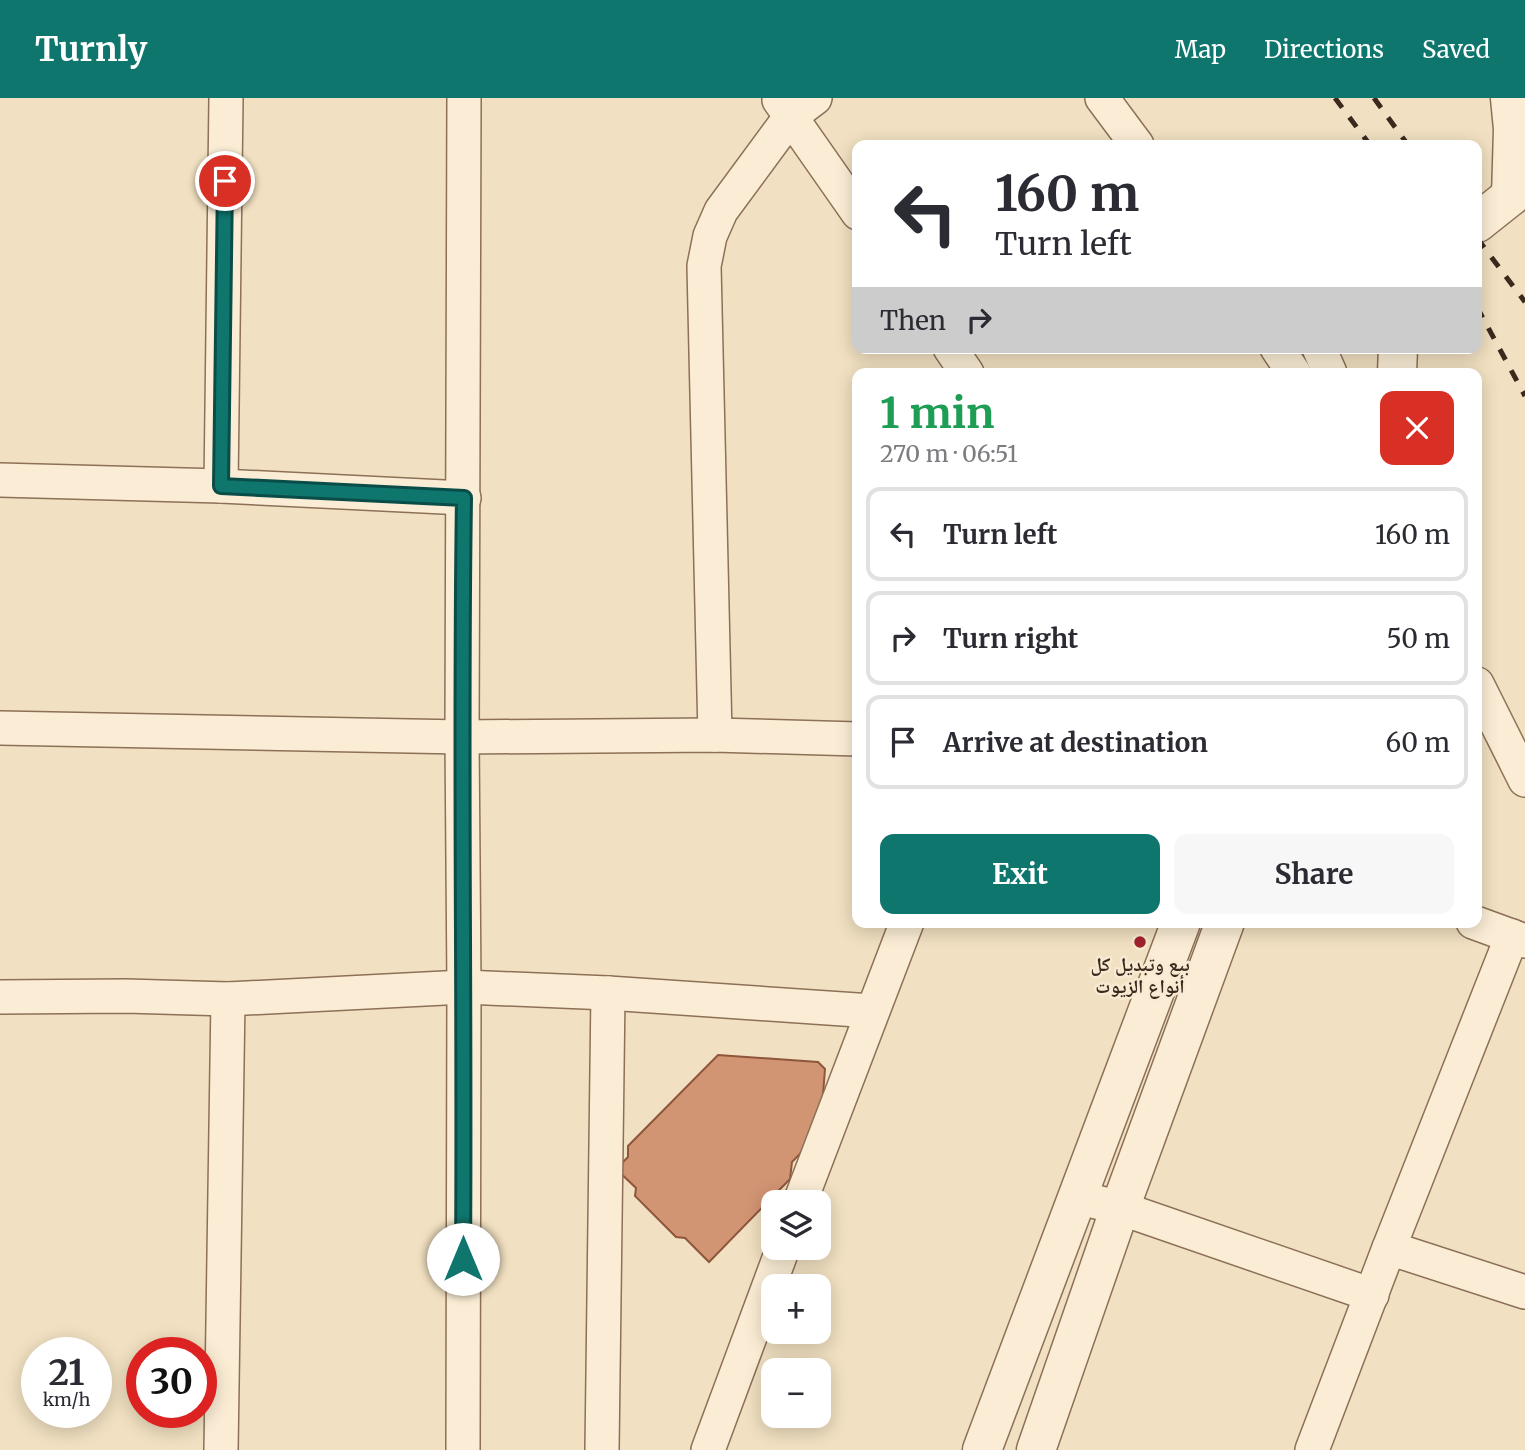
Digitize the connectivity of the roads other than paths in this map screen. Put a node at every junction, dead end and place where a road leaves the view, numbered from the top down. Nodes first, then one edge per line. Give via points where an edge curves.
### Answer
1 (226, 98) edge
2 (464, 98) edge
3 (1102, 98) edge
4 (1510, 98) edge
5 (794, 104) edge
6 (1133, 140) edge
7 (1522, 190) edge
8 (852, 203) edge
9 (1482, 219) edge
10 (0, 480) edge
11 (221, 486) junction
12 (464, 498) junction
13 (1482, 694) edge
14 (0, 728) edge
15 (715, 735) junction
16 (462, 737) junction
17 (852, 739) edge
18 (1525, 780) edge
19 (1482, 925) edge
20 (904, 928) edge
21 (1179, 928) edge
22 (1223, 928) edge
23 (1519, 938) edge
24 (464, 987) junction
25 (608, 993) junction
26 (0, 997) edge
27 (228, 999) junction
28 (872, 1011) junction
29 (805, 1190) edge
30 (1077, 1197) junction
31 (1120, 1208) junction
32 (1389, 1248) junction
33 (779, 1260) edge
34 (1525, 1292) edge
35 (1372, 1295) junction
36 (221, 1450) edge
37 (463, 1450) edge
38 (602, 1450) edge
39 (708, 1450) edge
40 (982, 1450) edge
41 (1036, 1450) edge
42 (1312, 1450) edge

1 - 11 street
2 - 12 street
3 - 6 street
4 - 7 street
5 - 8 street
5 - 15 street via 720,211 704,266
7 - 9 street
10 - 11 street
11 - 12 street
12 - 16 street
13 - 18 street
14 - 16 street
15 - 16 street
15 - 17 street
16 - 24 street
19 - 23 street
20 - 28 street
21 - 30 street
22 - 31 street
23 - 32 street
24 - 25 street
24 - 27 street
24 - 37 street
25 - 28 street
25 - 38 street
26 - 27 street
27 - 36 street
28 - 29 street
30 - 31 street
30 - 40 street
31 - 35 street
31 - 41 street
32 - 34 street
32 - 35 street
33 - 39 street
35 - 42 street

